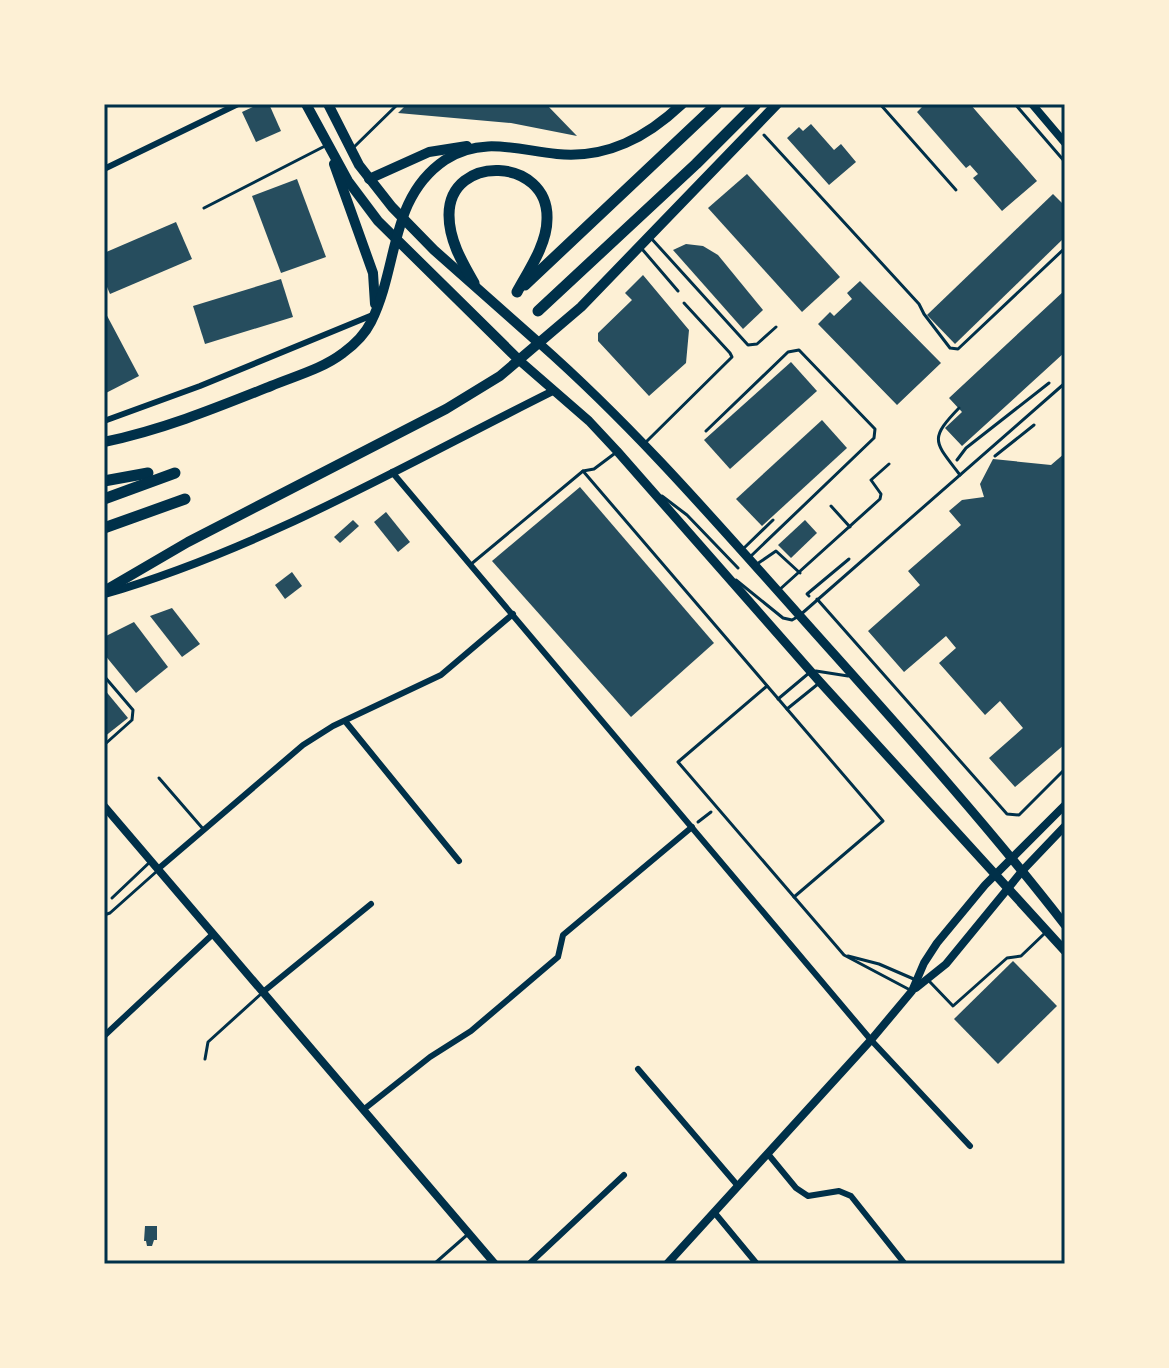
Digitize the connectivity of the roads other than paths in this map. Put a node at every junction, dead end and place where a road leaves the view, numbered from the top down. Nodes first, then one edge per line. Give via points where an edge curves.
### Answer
1 (238, 104) edge
2 (306, 104) edge
3 (328, 104) edge
4 (398, 104) edge
5 (682, 104) edge
6 (717, 104) edge
7 (756, 104) edge
8 (777, 104) edge
9 (880, 104) edge
10 (1032, 104) edge
11 (1065, 143) edge
12 (477, 146) junction
13 (329, 148) junction
14 (350, 150) junction
15 (104, 169) edge
16 (369, 179) junction
17 (956, 190) dead end
18 (204, 208) dead end
19 (401, 218) junction
20 (649, 237) junction
21 (396, 242) junction
22 (640, 246) junction
23 (474, 283) junction
24 (678, 291) dead end
25 (684, 303) dead end
26 (538, 311) dead end
27 (375, 314) junction
28 (776, 327) dead end
29 (540, 344) junction
30 (520, 361) junction
31 (1065, 383) edge
32 (553, 391) junction
33 (959, 408) dead end
34 (104, 421) edge
35 (1034, 425) dead end
36 (706, 431) dead end
37 (104, 442) edge
38 (645, 443) junction
39 (617, 451) junction
40 (995, 456) dead end
41 (889, 464) dead end
42 (583, 471) junction
43 (392, 472) junction
44 (148, 473) dead end
45 (175, 473) dead end
46 (960, 475) junction
47 (104, 481) edge
48 (647, 484) junction
49 (104, 499) edge
50 (185, 499) dead end
51 (831, 506) dead end
52 (773, 520) dead end
53 (850, 527) junction
54 (104, 528) edge
55 (749, 558) junction
56 (470, 565) junction
57 (738, 568) dead end
58 (722, 570) junction
59 (800, 573) junction
60 (778, 591) junction
61 (104, 592) edge
62 (817, 599) junction
63 (513, 614) junction
64 (799, 616) junction
65 (811, 671) junction
66 (104, 676) edge
67 (856, 677) junction
68 (820, 682) junction
69 (767, 686) junction
70 (778, 699) junction
71 (787, 709) junction
72 (345, 721) junction
73 (104, 745) edge
74 (1065, 769) edge
75 (159, 778) dead end
76 (1065, 805) edge
77 (104, 806) edge
78 (1065, 826) edge
79 (692, 827) junction
80 (204, 830) junction
81 (1012, 858) junction
82 (151, 861) junction
83 (459, 861) dead end
84 (158, 869) junction
85 (1023, 870) junction
86 (997, 873) junction
87 (1009, 887) junction
88 (794, 897) junction
89 (112, 898) dead end
90 (371, 904) dead end
91 (104, 915) edge
92 (1065, 925) edge
93 (1048, 931) junction
94 (213, 934) junction
95 (1065, 951) edge
96 (844, 955) junction
97 (922, 980) junction
98 (912, 991) junction
99 (263, 992) junction
100 (104, 1036) edge
101 (871, 1040) junction
102 (205, 1059) dead end
103 (638, 1069) dead end
104 (363, 1110) junction
105 (970, 1146) dead end
106 (768, 1154) junction
107 (624, 1175) dead end
108 (738, 1186) junction
109 (714, 1212) junction
110 (470, 1232) junction
111 (434, 1264) edge
112 (495, 1264) edge
113 (529, 1264) edge
114 (667, 1264) edge
115 (757, 1264) edge
116 (905, 1264) edge

1 - 15 street
2 - 13 main road
3 - 14 main road
4 - 14 lane
5 - 12 main road via 637,139 599,152
6 - 23 highway via 516,293 545,233 548,214 543,197 522,175 505,169 466,180 449,208 450,227
7 - 26 highway
8 - 20 main road
9 - 17 lane
10 - 11 street
12 - 16 main road via 429,152
12 - 19 main road via 429,173
13 - 18 lane
13 - 21 main road
13 - 27 main road via 373,273
14 - 16 main road
16 - 19 main road
19 - 21 main road
19 - 23 main road
20 - 22 main road
20 - 28 lane via 748,345 757,344
21 - 27 main road
21 - 30 main road
22 - 24 lane
22 - 29 main road
23 - 29 main road
25 - 38 lane via 732,357
27 - 34 street
27 - 37 main road via 360,339 323,365 163,427
29 - 30 main road
29 - 38 main road
30 - 32 main road
30 - 61 main road via 446,409 188,542
31 - 46 lane
32 - 39 main road
32 - 43 street
33 - 46 lane via 940,427 937,439
35 - 40 lane
36 - 55 lane via 794,349 875,429 874,438
38 - 55 main road
39 - 42 lane
39 - 48 main road
41 - 53 lane via 871,480 880,499
42 - 56 lane
42 - 69 lane
43 - 56 street
43 - 61 street via 278,529 196,563
44 - 47 highway
45 - 49 highway
46 - 62 lane
48 - 57 lane via 687,515
48 - 58 main road
50 - 54 highway
51 - 53 lane
52 - 55 lane
53 - 59 lane
55 - 59 lane via 776,551
55 - 60 main road
56 - 63 street
58 - 64 lane via 776,615 792,620
58 - 65 main road
59 - 60 lane
60 - 64 main road
62 - 64 lane
62 - 74 lane via 1007,814 1019,815
63 - 72 street via 441,675
63 - 79 street
64 - 67 main road
65 - 67 lane
65 - 68 main road
65 - 70 lane
66 - 73 lane via 134,716
67 - 81 main road
68 - 71 lane
68 - 86 main road
69 - 70 lane
69 - 88 lane via 678,762
70 - 71 lane
71 - 88 lane via 883,821
72 - 80 street via 303,745
72 - 83 street
75 - 80 lane
76 - 81 street
77 - 82 street
78 - 85 street
79 - 101 street
79 - 104 street via 569,929 561,938 558,957 463,1037
80 - 84 street
81 - 85 main road
81 - 86 street
82 - 84 street
82 - 89 lane
84 - 91 lane
84 - 94 street
85 - 87 street
85 - 92 main road
86 - 87 main road
86 - 97 street via 937,943 924,963
87 - 93 main road
87 - 97 street via 946,964
88 - 96 lane
90 - 99 street
93 - 95 main road
93 - 97 lane via 1021,956 1007,958 953,1006
94 - 99 street
94 - 100 street
96 - 97 lane
96 - 98 lane
97 - 98 street
98 - 101 street
99 - 102 lane via 208,1042
99 - 104 street
101 - 105 street
101 - 106 street
103 - 108 street
104 - 110 street
106 - 108 street
106 - 116 street via 808,1196 839,1191 851,1196
107 - 113 street
108 - 109 street
109 - 114 street
109 - 115 street
110 - 111 lane
110 - 112 street

